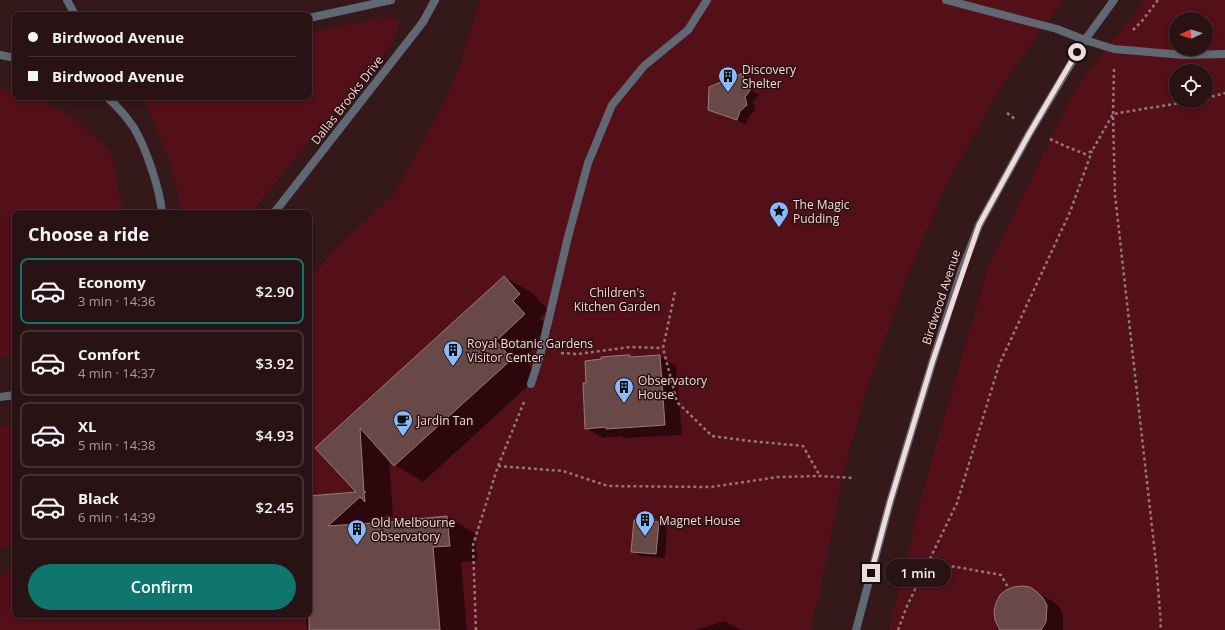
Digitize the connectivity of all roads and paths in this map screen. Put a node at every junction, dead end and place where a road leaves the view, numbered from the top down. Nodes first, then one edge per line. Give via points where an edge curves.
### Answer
1 (67, 0) edge
2 (391, 0) edge
3 (435, 0) edge
4 (707, 0) edge
5 (946, 0) edge
6 (1114, 0) edge
7 (1158, 0) edge
8 (73, 12) edge
9 (312, 17) edge
10 (1085, 40) junction
11 (1114, 48) junction
12 (1225, 54) edge
13 (0, 55) edge
14 (12, 57) edge
15 (1225, 93) edge
16 (1213, 96) edge
17 (111, 100) edge
18 (118, 100) edge
19 (1169, 105) edge
20 (1007, 113) dead end
21 (1113, 114) junction
22 (128, 119) junction
23 (1017, 121) dead end
24 (1044, 135) dead end
25 (1092, 151) junction
26 (162, 210) edge
27 (276, 210) edge
28 (675, 292) dead end
29 (662, 348) junction
30 (542, 352) junction
31 (531, 384) joint
32 (12, 395) edge
33 (0, 397) edge
34 (498, 466) junction
35 (820, 476) junction
36 (854, 478) dead end
37 (928, 562) junction
38 (1009, 589) dead end
39 (476, 630) edge
40 (856, 630) edge
41 (898, 630) edge
42 (1160, 630) edge

1 - 8 street
2 - 9 street
3 - 27 street, Dallas Brooks Drive via 423,22
4 - 30 street via 688,30 644,66 612,106 588,163
5 - 10 street via 1057,29
6 - 10 street, Birdwood Avenue
7 - 11 path via 1142,21
10 - 11 street
10 - 40 street, Birdwood Avenue via 979,225 933,360 890,502
11 - 12 street via 1184,55
11 - 21 path
13 - 14 street
15 - 16 path
17 - 22 street
18 - 22 street
19 - 21 path
20 - 23 path
21 - 25 path
21 - 42 path via 1115,195 1156,564
22 - 26 street via 141,143 155,179
24 - 25 path via 1085,154
25 - 37 path via 1070,212 999,365 957,503
28 - 29 path
29 - 30 path via 630,347 578,354
29 - 35 path via 677,402 712,436 803,446
30 - 31 street
31 - 34 path
32 - 33 street
34 - 35 path via 563,471 608,486 711,487 778,476
34 - 39 path via 473,545
35 - 36 path
37 - 38 path via 1001,575
37 - 41 path

